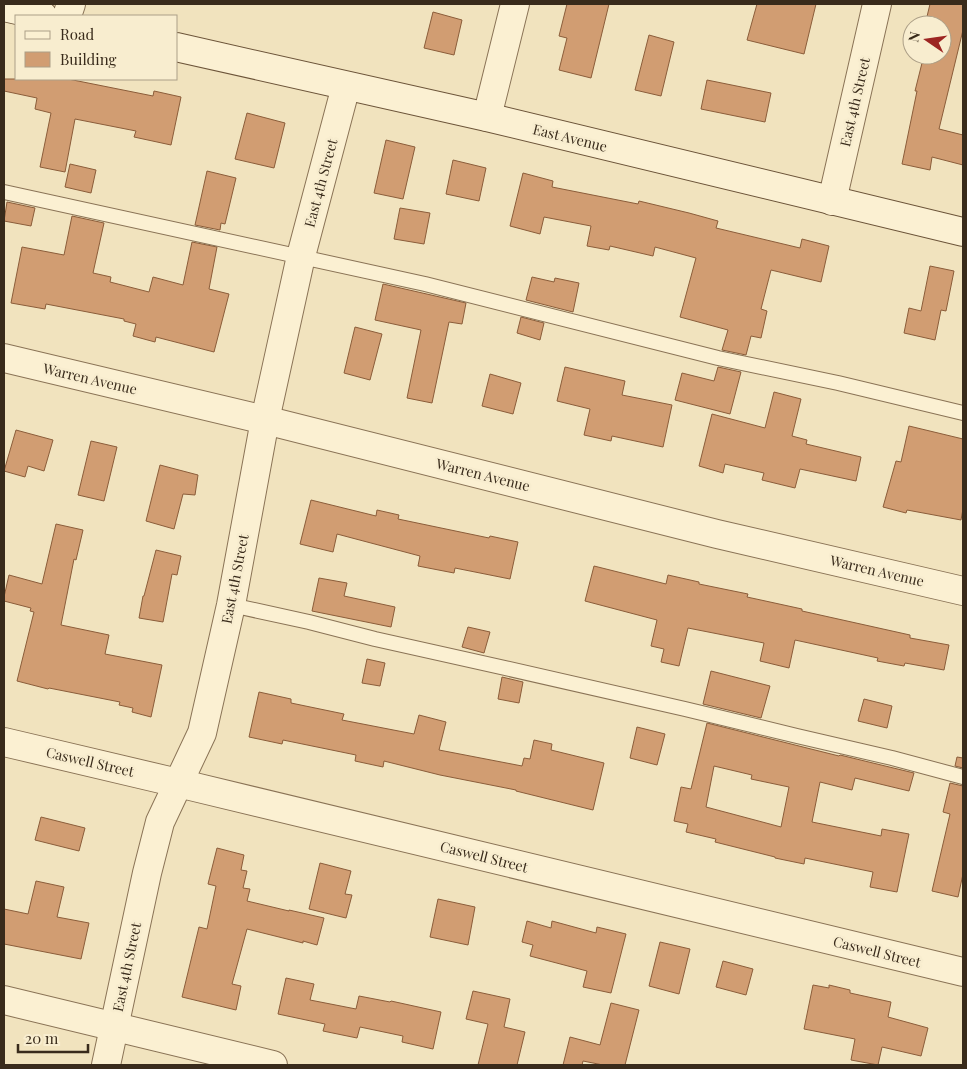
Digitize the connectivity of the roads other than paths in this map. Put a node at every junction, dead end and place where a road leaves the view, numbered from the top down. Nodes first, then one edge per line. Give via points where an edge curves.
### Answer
1 (515, 4) edge
2 (877, 4) edge
3 (4, 7) edge
4 (39, 15) edge
5 (178, 47) edge
6 (346, 86) junction
7 (487, 118) junction
8 (4, 192) edge
9 (832, 201) junction
10 (963, 232) edge
11 (301, 256) junction
12 (4, 358) edge
13 (963, 413) edge
14 (264, 420) junction
15 (963, 591) edge
16 (231, 605) junction
17 (4, 742) edge
18 (963, 777) edge
19 (178, 783) junction
20 (963, 972) edge
21 (4, 1000) edge
22 (115, 1028) junction
23 (106, 1065) edge
24 (273, 1065) edge

1 - 7 street
2 - 9 street, East 4th Street
3 - 4 street
5 - 6 street, East Avenue
6 - 7 street, East Avenue
6 - 11 street, East 4th Street
7 - 9 street, East Avenue
8 - 11 lane
9 - 10 street, East Avenue
11 - 13 lane via 718,358
11 - 14 street, East 4th Street
12 - 14 street, Warren Avenue
14 - 15 street, Warren Avenue via 716,534
14 - 16 street, East 4th Street
16 - 18 lane via 685,709
16 - 19 street, East 4th Street via 202,733
17 - 19 street, Caswell Street
19 - 20 street, Caswell Street
19 - 22 street, East 4th Street via 160,822
21 - 22 street
22 - 23 street, East 4th Street
22 - 24 street

